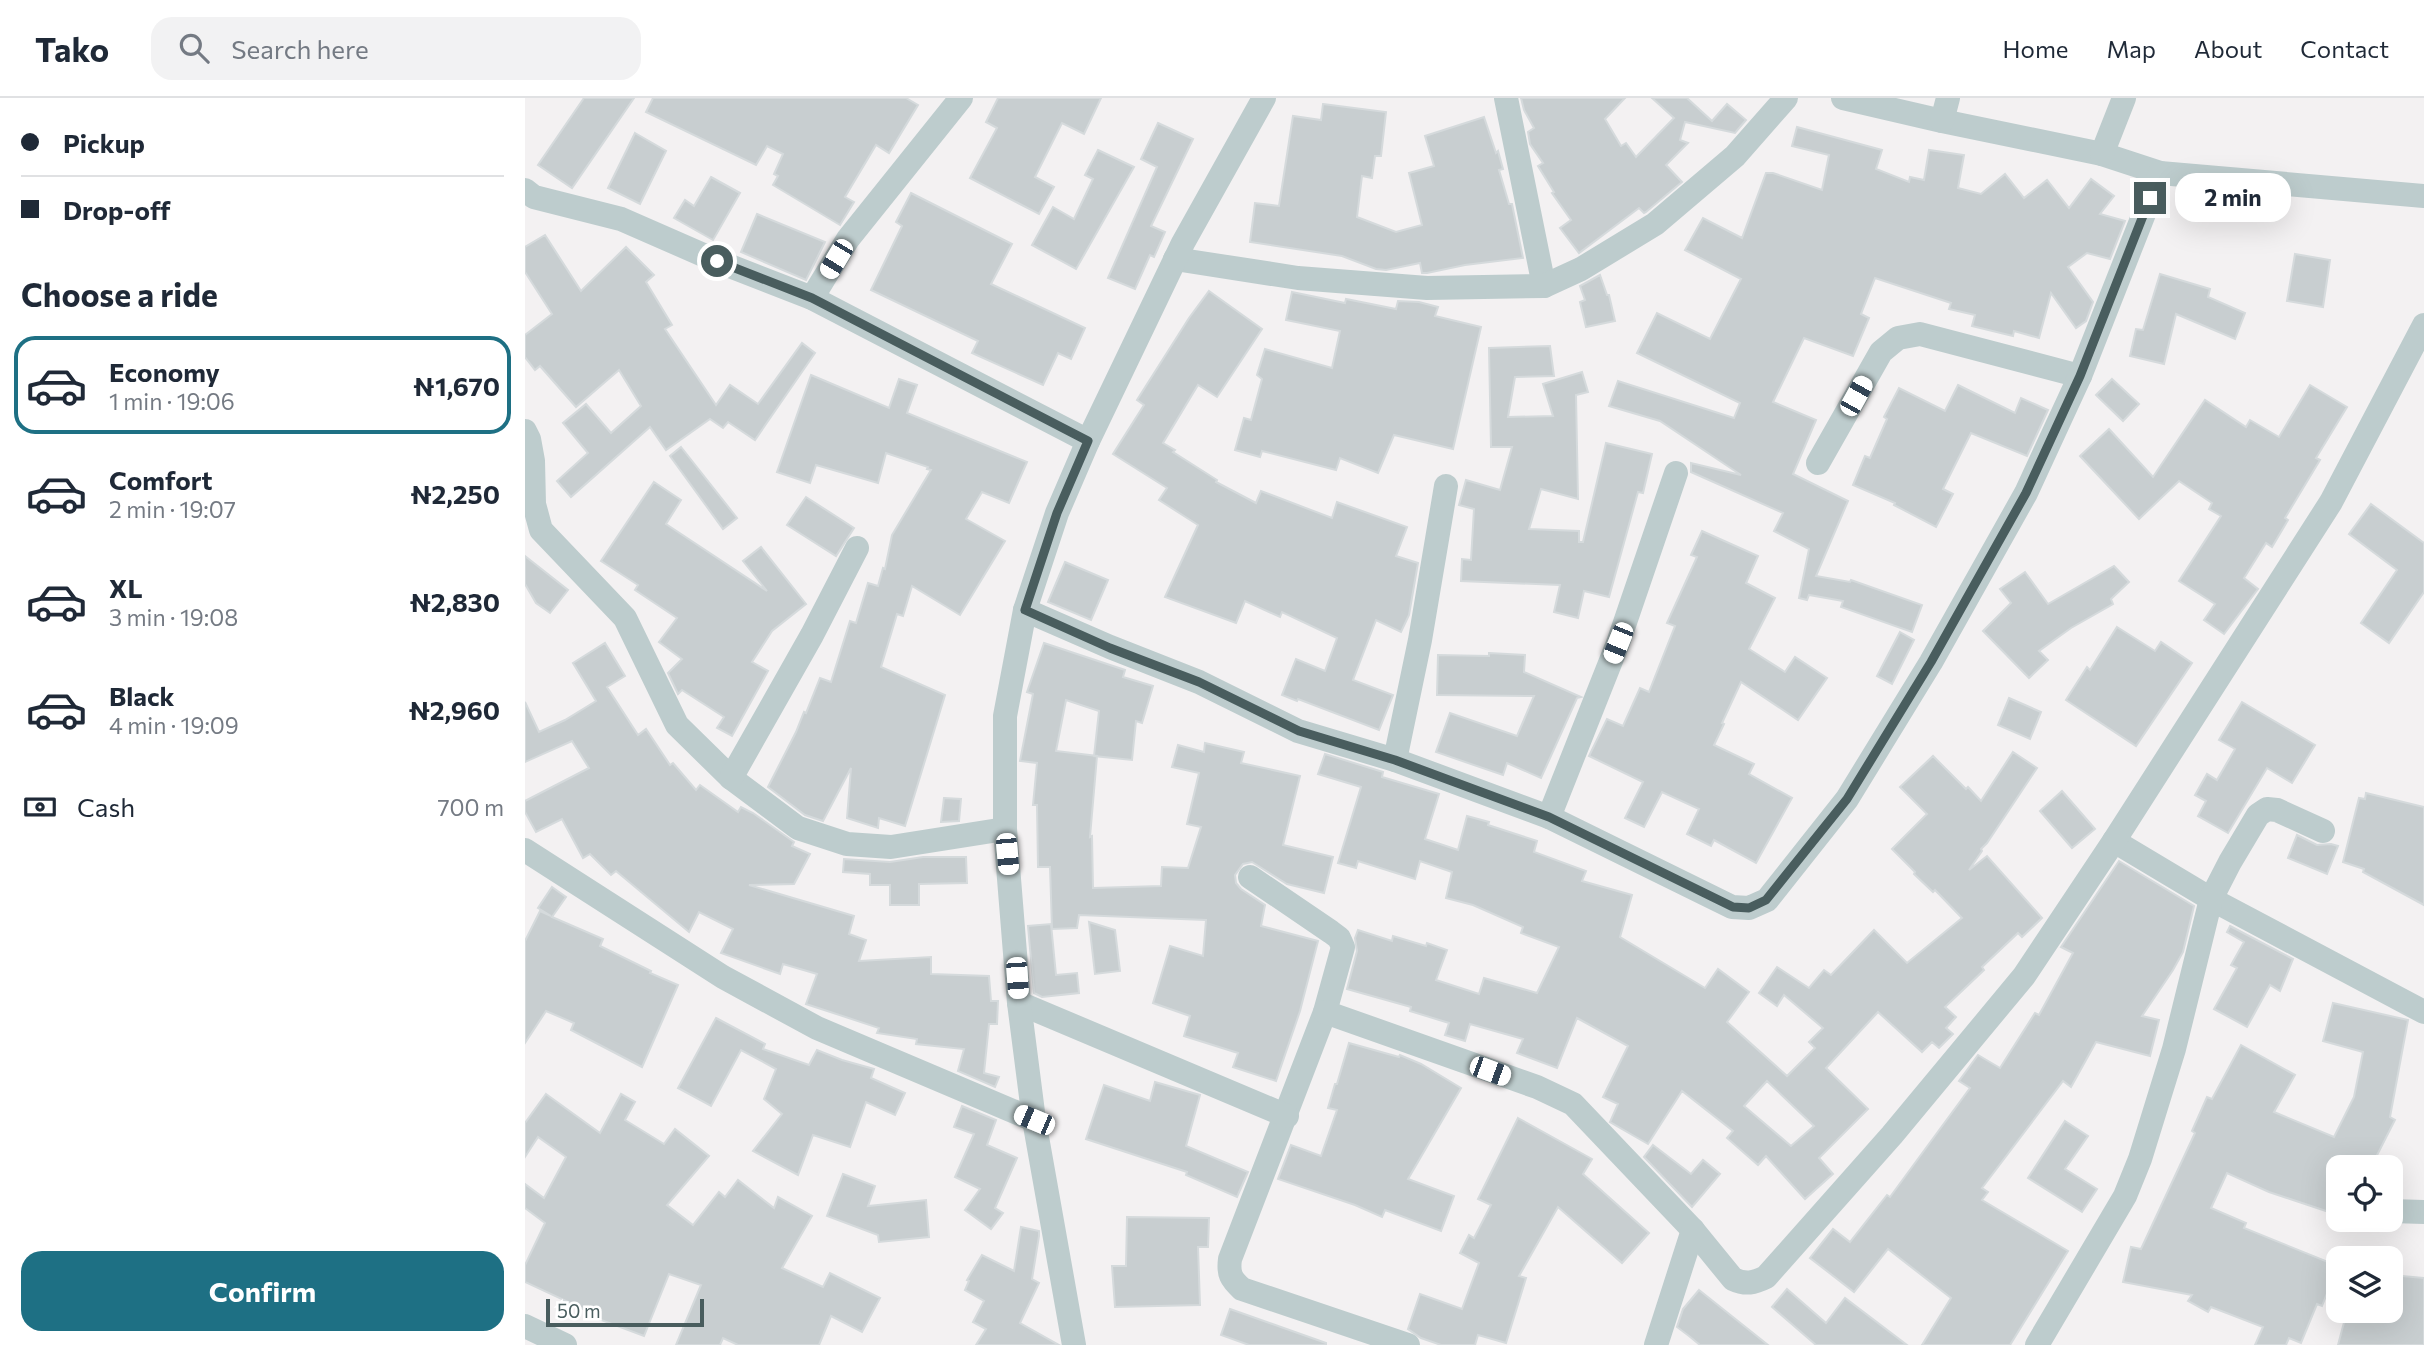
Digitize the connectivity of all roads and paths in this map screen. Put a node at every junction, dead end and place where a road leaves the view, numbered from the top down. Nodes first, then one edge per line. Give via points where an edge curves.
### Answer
1 (961, 98) edge
2 (1264, 98) edge
3 (1506, 98) edge
4 (1786, 98) edge
5 (1843, 98) edge
6 (2124, 98) edge
7 (1945, 110) edge
8 (2102, 154) junction
9 (2159, 173) junction
10 (528, 196) edge
11 (2424, 196) edge
12 (1175, 259) junction
13 (1544, 286) junction
14 (812, 298) junction
15 (2424, 325) edge
16 (2080, 376) junction
17 (525, 431) edge
18 (1088, 441) junction
19 (1818, 463) dead end
20 (1676, 473) dead end
21 (1446, 486) dead end
22 (857, 548) dead end
23 (1025, 610) junction
24 (1395, 760) junction
25 (731, 778) junction
26 (1549, 817) junction
27 (1005, 829) junction
28 (2323, 831) dead end
29 (2114, 841) junction
30 (525, 850) edge
31 (1250, 877) dead end
32 (2211, 899) junction
33 (1019, 1003) junction
34 (1325, 1012) junction
35 (2424, 1012) edge
36 (1287, 1116) junction
37 (1034, 1120) junction
38 (2403, 1211) edge
39 (2424, 1212) edge
40 (1693, 1230) junction
41 (525, 1326) edge
42 (565, 1345) edge
43 (1074, 1345) edge
44 (1408, 1345) edge
45 (1656, 1345) edge
46 (2037, 1345) edge

1 - 14 street via 848,239
2 - 12 street
3 - 13 street
4 - 13 street via 1735,156 1655,224
5 - 7 street
6 - 8 street
7 - 8 street
8 - 9 street
9 - 11 street
9 - 16 street
10 - 14 street via 621,219
12 - 13 street via 1311,279 1427,288
12 - 18 street
14 - 18 street
15 - 29 street via 2331,502
16 - 19 street via 1920,334 1898,338 1881,352
16 - 26 street via 2026,493 1931,662 1847,799 1766,900 1749,908 1733,907
17 - 25 street via 541,530 625,618 677,725
18 - 23 street via 1057,513
20 - 26 street via 1618,643
21 - 24 street
22 - 25 street
23 - 24 street via 1199,682 1299,731
23 - 27 street via 1005,716
24 - 26 street
25 - 27 street via 798,828 847,844 891,847
27 - 33 street
28 - 32 street via 2267,809 2258,815
29 - 32 street
29 - 40 street via 2024,976 1766,1277 1753,1283 1733,1279
30 - 37 street via 723,977 817,1028
31 - 34 street via 1339,938 1342,957
32 - 35 street
32 - 46 street via 2140,1159 2125,1196
33 - 36 street
33 - 37 street
34 - 36 street
34 - 40 street via 1573,1104
36 - 44 street via 1230,1259 1232,1280 1242,1289
37 - 43 street
38 - 39 street
40 - 45 street
41 - 42 street

